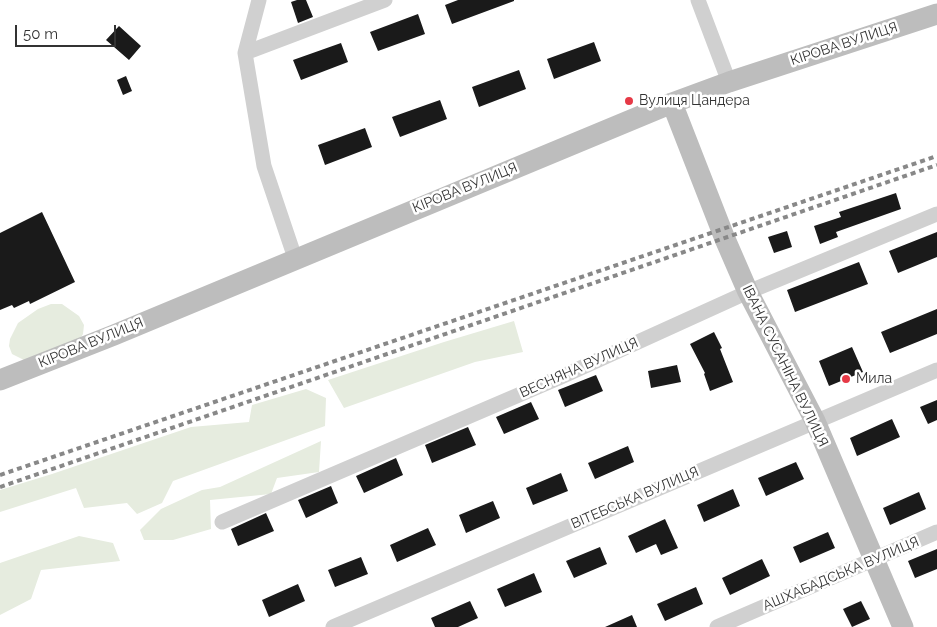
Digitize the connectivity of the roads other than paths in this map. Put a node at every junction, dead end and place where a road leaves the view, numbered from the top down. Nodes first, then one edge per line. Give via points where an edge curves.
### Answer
1 (259, 0) edge
2 (385, 0) edge
3 (698, 0) edge
4 (937, 14) edge
5 (245, 52) junction
6 (729, 82) junction
7 (672, 103) junction
8 (937, 214) edge
9 (295, 258) junction
10 (748, 292) junction
11 (937, 370) edge
12 (0, 380) edge
13 (815, 421) junction
14 (222, 522) dead end
15 (937, 532) edge
16 (874, 559) junction
17 (734, 624) edge
18 (333, 627) edge
19 (717, 627) edge
20 (903, 627) edge

1 - 5 street
2 - 5 street
3 - 6 street
4 - 6 main road, КІРОВА ВУЛИЦЯ
5 - 9 street via 264,166
6 - 7 main road, КІРОВА ВУЛИЦЯ
7 - 9 main road, КІРОВА ВУЛИЦЯ
7 - 10 main road, ІВАНА СУСАНІНА ВУЛИЦЯ
8 - 10 street, ВЕСНЯНА ВУЛИЦЯ
9 - 12 main road, КІРОВА ВУЛИЦЯ
10 - 13 main road, ІВАНА СУСАНІНА ВУЛИЦЯ
10 - 14 street, ВЕСНЯНА ВУЛИЦЯ
11 - 13 street, ВІТЕБСЬКА ВУЛИЦЯ
13 - 16 main road, ІВАНА СУСАНІНА ВУЛИЦЯ
13 - 18 street, ВІТЕБСЬКА ВУЛИЦЯ
15 - 16 street, АШХАБАДСЬКА ВУЛИЦЯ
16 - 17 street, АШХАБАДСЬКА ВУЛИЦЯ
16 - 20 main road, ІВАНА СУСАНІНА ВУЛИЦЯ
17 - 19 street, АШХАБАДСЬКА ВУЛИЦЯ

